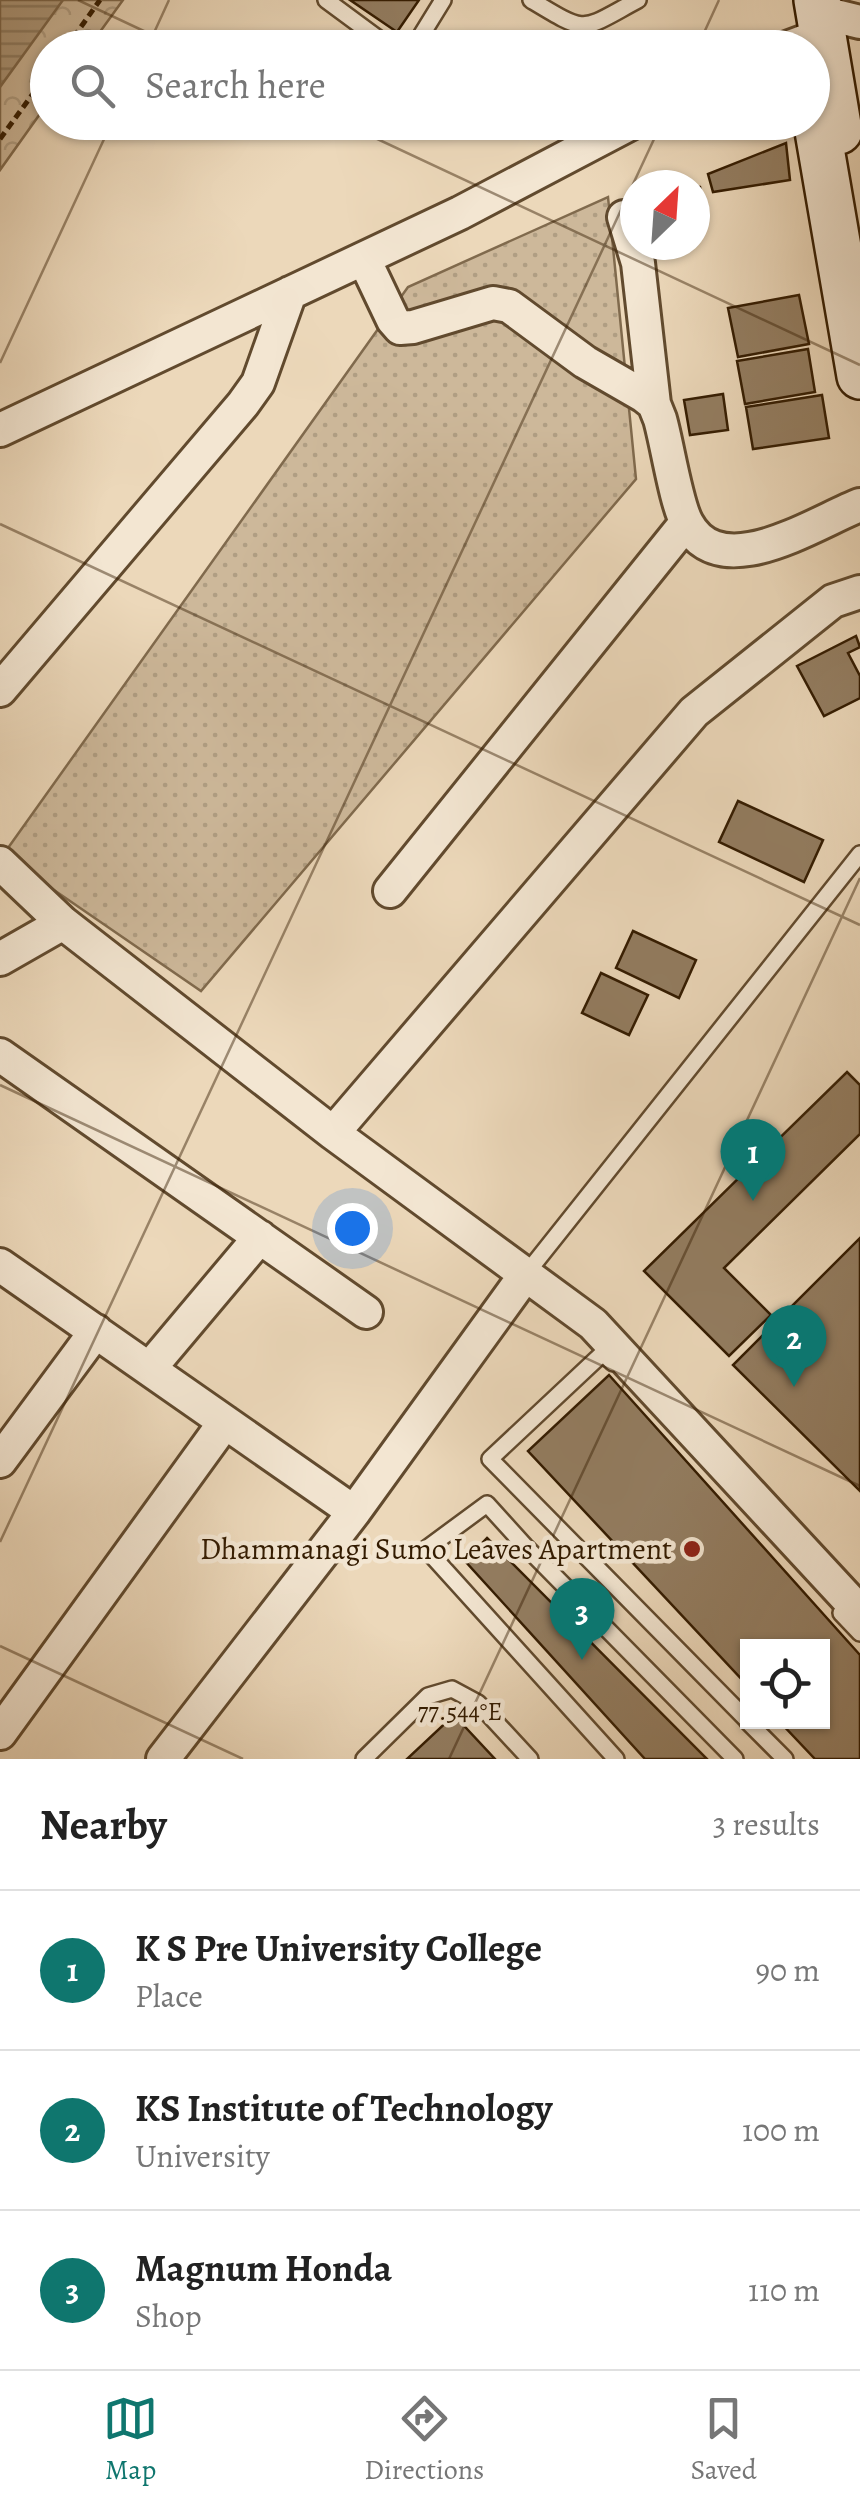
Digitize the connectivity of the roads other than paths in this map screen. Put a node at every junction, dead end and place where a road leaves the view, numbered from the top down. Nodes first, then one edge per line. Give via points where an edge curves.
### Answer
1 (326, 0) edge
2 (443, 0) edge
3 (531, 0) edge
4 (638, 0) edge
5 (367, 30) edge
6 (425, 30) edge
7 (830, 105) edge
8 (598, 140) edge
9 (820, 140) edge
10 (860, 253) edge
11 (364, 259) junction
12 (637, 260) edge
13 (290, 293) junction
14 (860, 376) edge
15 (654, 404) junction
16 (0, 430) edge
17 (860, 505) edge
18 (686, 522) junction
19 (860, 592) edge
20 (0, 690) edge
21 (860, 854) edge
22 (0, 863) edge
23 (390, 890) dead end
24 (63, 923) junction
25 (0, 959) edge
26 (0, 1054) edge
27 (333, 1133) junction
28 (260, 1237) junction
29 (0, 1264) edge
30 (526, 1274) junction
31 (366, 1312) dead end
32 (96, 1332) junction
33 (149, 1368) junction
34 (226, 1422) junction
35 (0, 1461) edge
36 (354, 1512) junction
37 (860, 1612) edge
38 (860, 1633) edge
39 (740, 1713) edge
40 (756, 1729) edge
41 (0, 1733) edge
42 (163, 1759) edge
43 (364, 1759) edge
44 (530, 1759) edge
45 (616, 1759) edge
46 (735, 1759) edge
47 (786, 1759) edge

1 - 5 lane
2 - 6 lane
3 - 4 lane via 588,26
7 - 10 main road
8 - 11 street
9 - 14 main road
11 - 13 street
11 - 15 street via 400,328 493,303 509,306
12 - 15 street
13 - 16 street
13 - 20 street via 258,383 243,404
15 - 18 street
17 - 18 street via 750,552 726,552
18 - 23 street
19 - 27 street via 834,601 694,712
21 - 30 lane
22 - 24 street
24 - 25 street
24 - 27 street
26 - 28 street
27 - 30 street
28 - 31 street
28 - 33 street
29 - 32 street
30 - 36 street
30 - 37 street via 593,1324
32 - 33 street
32 - 35 street
33 - 34 street
34 - 36 street
34 - 41 street
36 - 42 street
38 - 39 lane via 603,1353 490,1460
40 - 47 lane
43 - 44 lane via 428,1696 452,1689 478,1703
45 - 46 lane via 426,1549 487,1504

